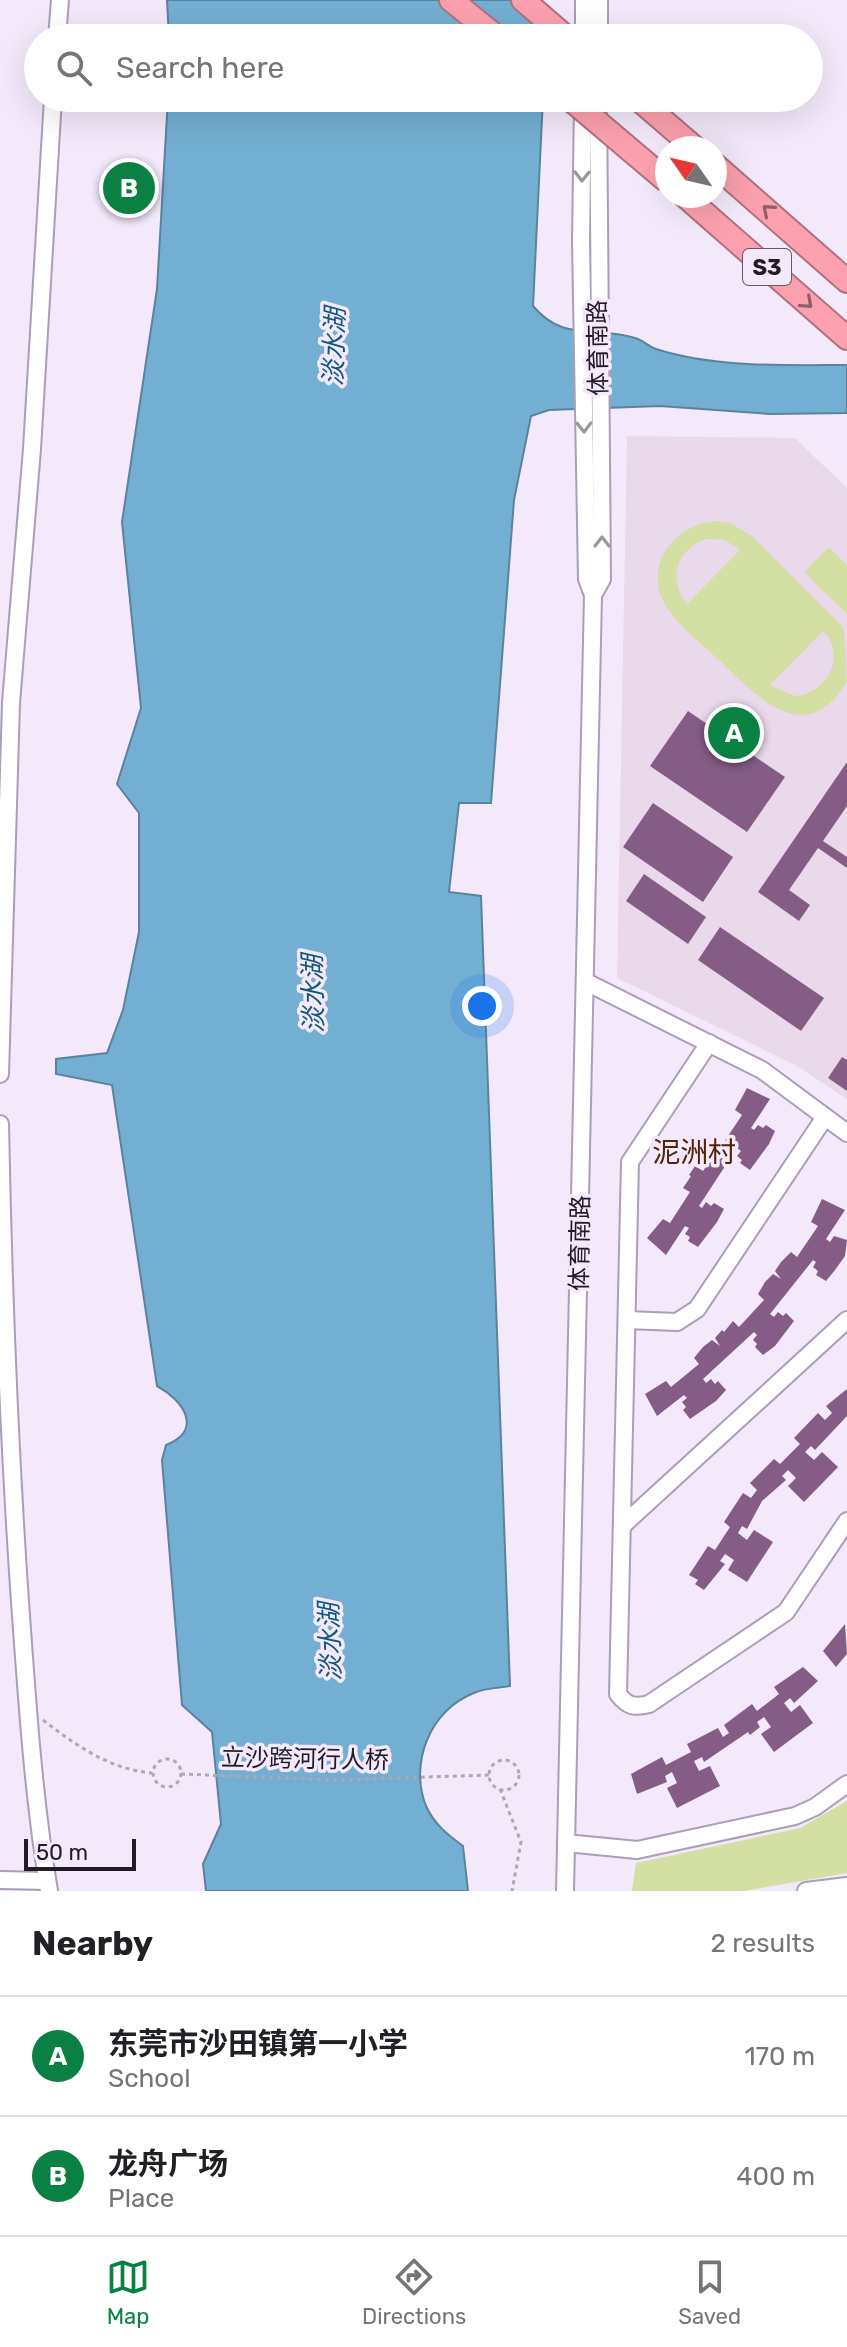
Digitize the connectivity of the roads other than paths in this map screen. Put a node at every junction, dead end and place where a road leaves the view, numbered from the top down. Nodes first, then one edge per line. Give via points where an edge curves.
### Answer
1 (60, 0) edge
2 (451, 0) edge
3 (523, 0) edge
4 (584, 0) edge
5 (599, 0) edge
6 (58, 24) edge
7 (481, 24) edge
8 (551, 24) edge
9 (584, 24) edge
10 (599, 24) edge
11 (52, 112) edge
12 (583, 112) edge
13 (586, 112) edge
14 (597, 112) edge
15 (653, 112) edge
16 (681, 136) edge
17 (655, 171) edge
18 (727, 176) edge
19 (699, 208) edge
20 (847, 281) edge
21 (589, 292) junction
22 (847, 338) edge
23 (2, 886) edge
24 (2, 916) edge
25 (586, 982) junction
26 (709, 1043) junction
27 (0, 1074) edge
28 (825, 1117) junction
29 (0, 1124) edge
30 (847, 1133) edge
31 (627, 1320) junction
32 (847, 1320) edge
33 (847, 1521) edge
34 (622, 1526) junction
35 (847, 1784) edge
36 (566, 1843) junction
37 (0, 1880) edge
38 (48, 1886) edge
39 (847, 1886) edge
40 (565, 1891) edge
41 (806, 1891) edge

1 - 6 street
2 - 7 highway
3 - 8 highway
4 - 9 street
5 - 10 street
11 - 23 street
12 -> 21 street, 体育南路
13 - 17 highway, bridge
14 - 21 street, 体育南路
15 - 16 highway
20 -> 18 highway, S3
19 -> 22 highway, S3
21 - 25 street, 体育南路 via 594,487 587,579 593,595
23 - 24 street
24 - 27 street
25 - 26 street
25 - 36 street, 体育南路
26 - 28 street via 762,1070
26 - 31 street via 630,1162
28 - 30 street
28 - 31 street via 697,1309 677,1322
29 - 38 street via 4,1312 27,1708
31 - 34 street
32 - 34 street
33 - 34 street via 786,1612 637,1707 618,1694
35 - 36 street via 795,1816 729,1831 637,1850
36 - 40 street, 体育南路
37 - 38 street
39 - 41 street

